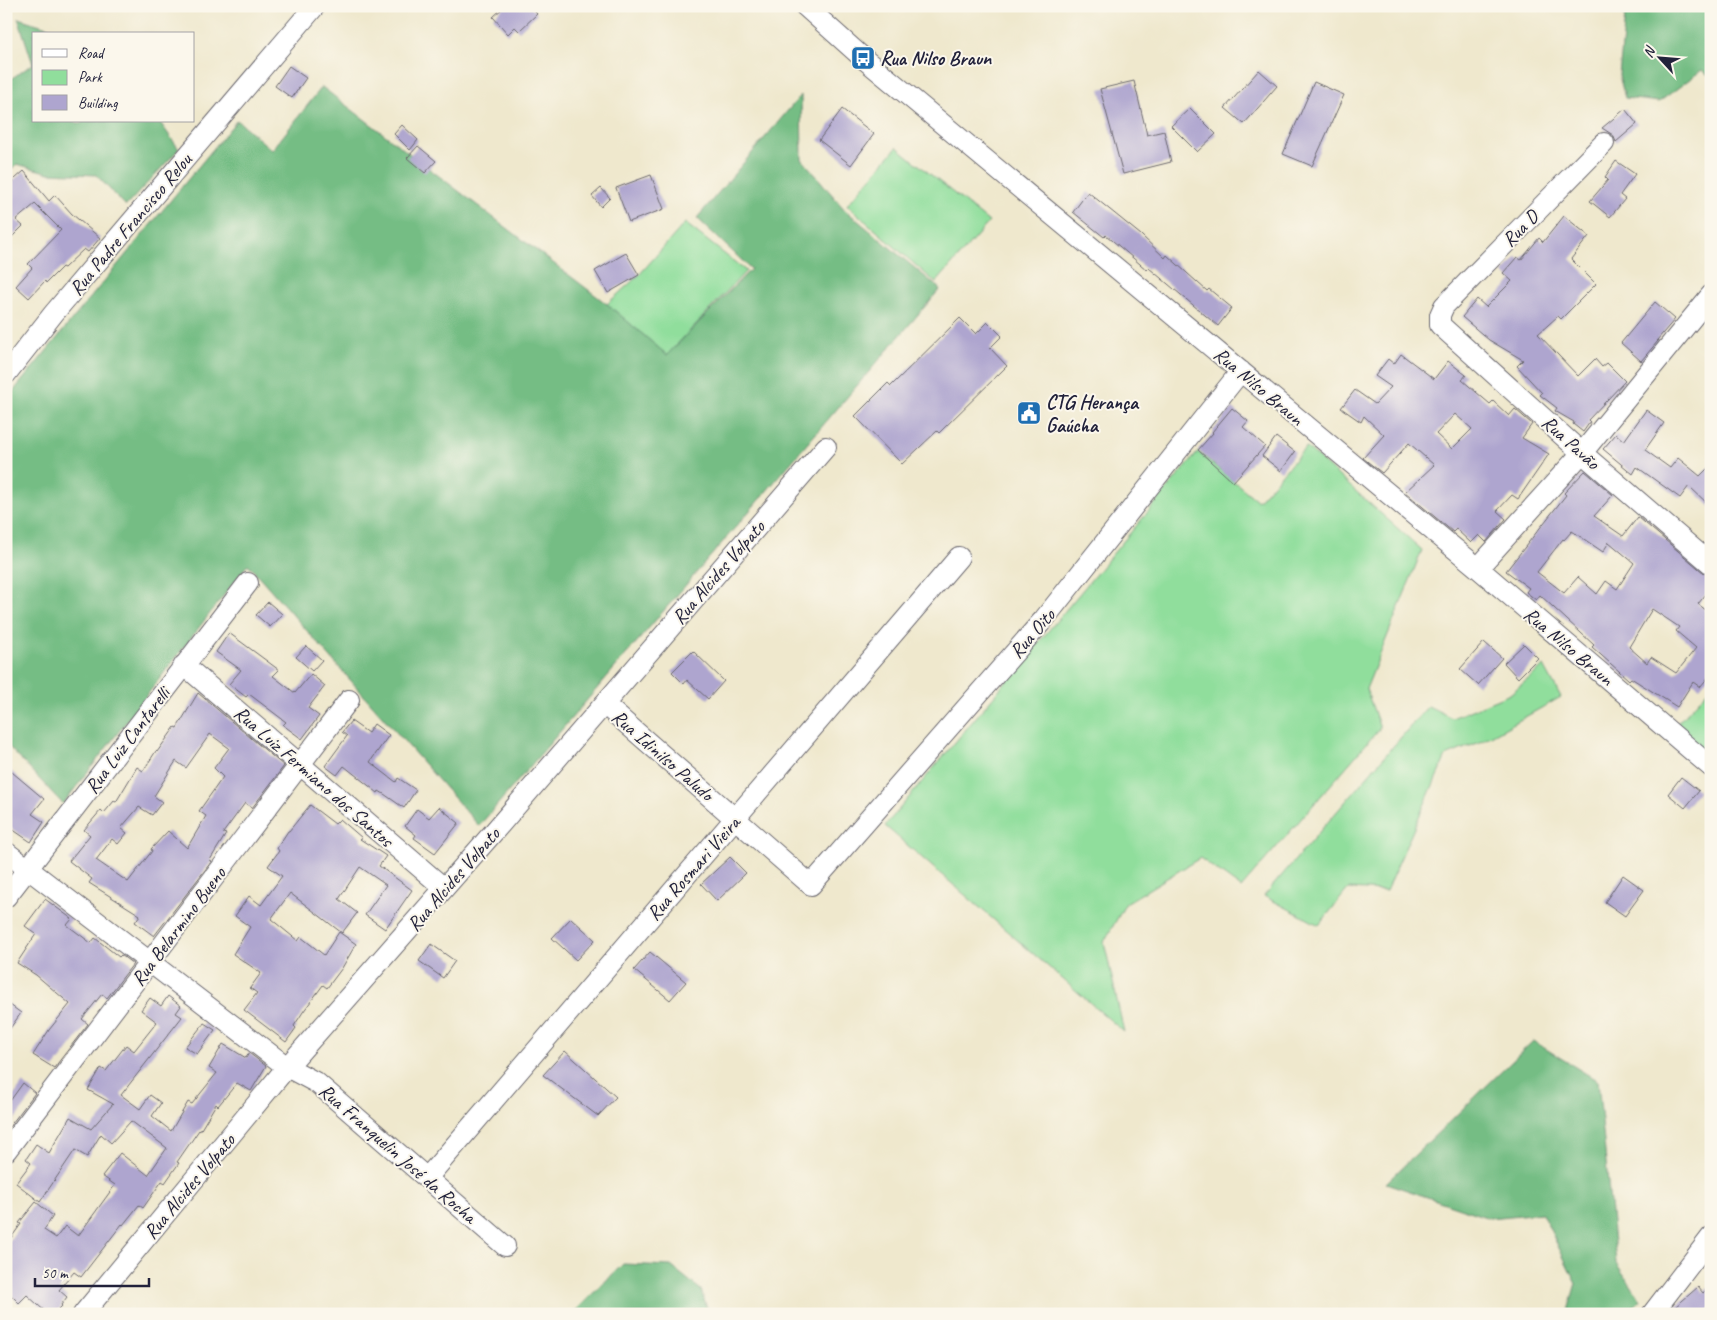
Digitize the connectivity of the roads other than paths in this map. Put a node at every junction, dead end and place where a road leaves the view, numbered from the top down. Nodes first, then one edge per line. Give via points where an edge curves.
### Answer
1 (315, 6) edge
2 (805, 6) edge
3 (1604, 143) dead end
4 (1711, 295) edge
5 (1440, 315) joint
6 (1241, 371) junction
7 (6, 374) edge
8 (826, 447) dead end
9 (1582, 453) junction
10 (959, 557) dead end
11 (1711, 564) edge
12 (1478, 568) junction
13 (248, 583) dead end
14 (184, 665) junction
15 (349, 700) dead end
16 (604, 704) junction
17 (300, 764) junction
18 (1711, 766) edge
19 (735, 818) junction
20 (6, 852) edge
21 (28, 868) junction
22 (811, 885) joint
23 (444, 888) junction
24 (6, 897) edge
25 (150, 962) junction
26 (287, 1067) junction
27 (6, 1151) edge
28 (427, 1178) junction
29 (1711, 1237) edge
30 (505, 1246) dead end
31 (83, 1314) edge
32 (1652, 1314) edge

1 - 7 street, Rua Padre Francisco Relou
2 - 6 street, Rua Nilso Braun via 863,58
3 - 5 street, Rua D via 1444,306
4 - 9 street
5 - 9 street, Rua Pavão via 1440,325
6 - 12 street, Rua Nilso Braun
6 - 22 street, Rua Oito via 1044,619
8 - 16 street, Rua Alcides Volpato
9 - 11 street, Rua Pavão
9 - 12 street
10 - 19 street, Rua Rosmari Vieira
12 - 18 street, Rua Nilso Braun
13 - 14 street, Rua Luiz Cantarelli
14 - 17 street, Rua Luiz Fermiano dos Santos
14 - 21 street, Rua Luiz Cantarelli
15 - 17 street, Rua Belarmino Bueno
16 - 19 street, Rua Idinilso Paludo
16 - 23 street, Rua Alcides Volpato
17 - 23 street, Rua Luiz Fermiano dos Santos
17 - 25 street, Rua Belarmino Bueno
19 - 22 street, Rua Idinilso Paludo
19 - 28 street, Rua Rosmari Vieira
20 - 21 street, Rua Franquelin José da Rocha
21 - 24 street, Rua Luiz Cantarelli
21 - 25 street, Rua Franquelin José da Rocha
23 - 26 street, Rua Alcides Volpato
25 - 26 street, Rua Franquelin José da Rocha
25 - 27 street, Rua Belarmino Bueno
26 - 28 street, Rua Franquelin José da Rocha via 317,1083
26 - 31 street, Rua Alcides Volpato
28 - 30 street, Rua Franquelin José da Rocha
29 - 32 street

